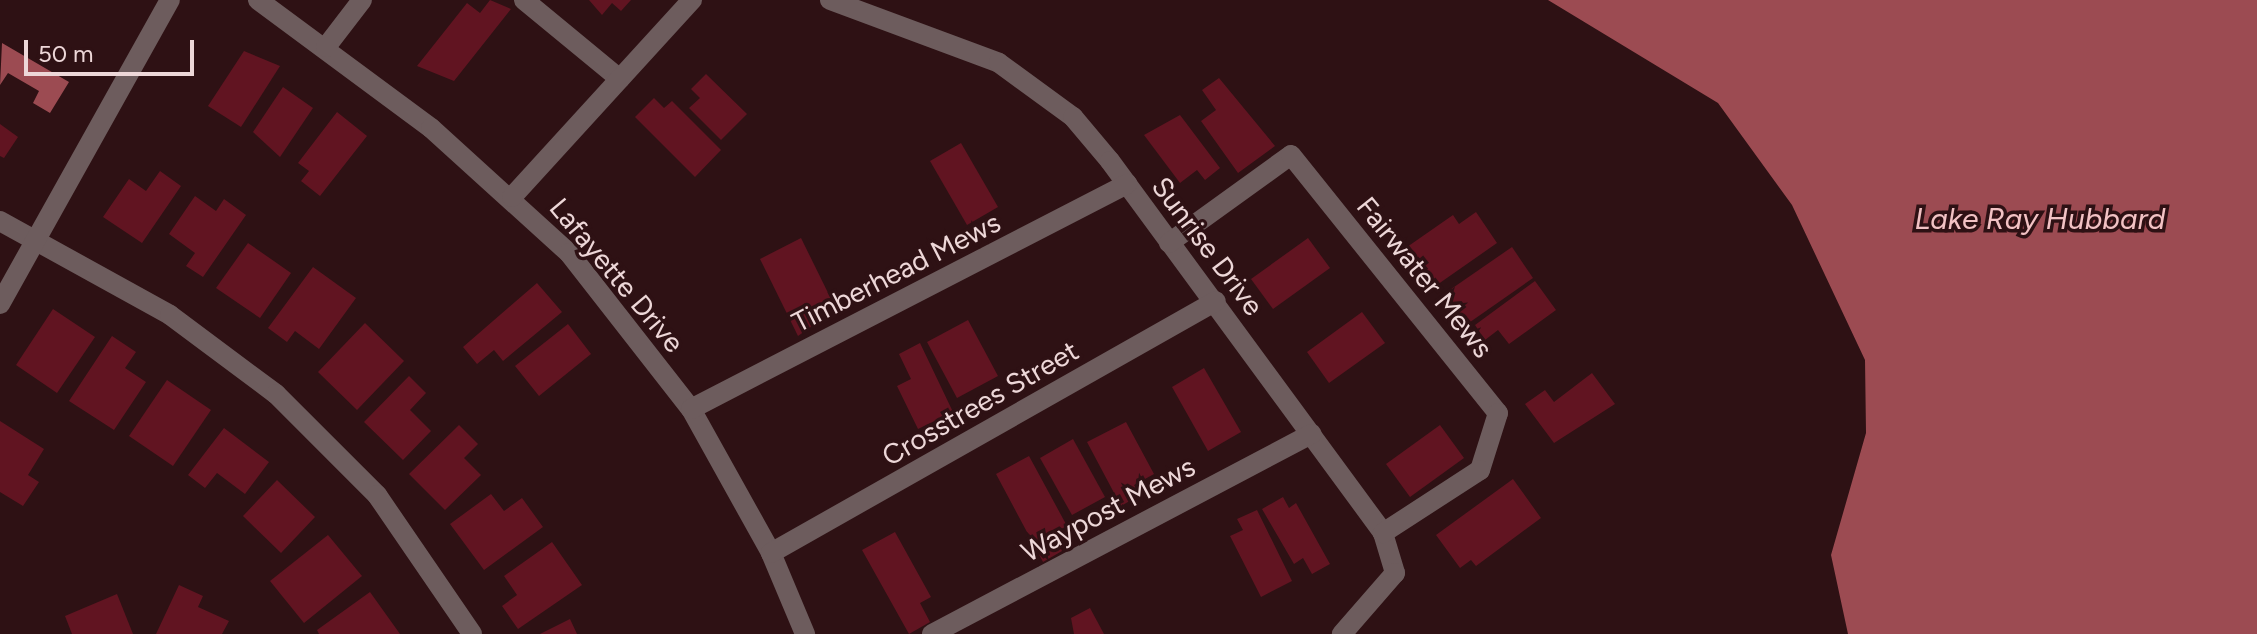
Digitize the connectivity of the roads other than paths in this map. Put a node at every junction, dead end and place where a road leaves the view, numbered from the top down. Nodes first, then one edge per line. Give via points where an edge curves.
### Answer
1 (170, 0) edge
2 (258, 0) edge
3 (362, 0) edge
4 (524, 0) edge
5 (692, 0) edge
6 (830, 0) edge
7 (326, 47) junction
8 (620, 79) junction
9 (1127, 184) junction
10 (512, 197) junction
11 (0, 221) edge
12 (33, 241) junction
13 (1169, 243) junction
14 (1216, 301) junction
15 (0, 304) edge
16 (691, 409) junction
17 (1311, 434) junction
18 (1383, 533) junction
19 (771, 553) junction
20 (968, 615) junction
21 (472, 634) edge
22 (805, 634) edge
23 (932, 634) edge
24 (978, 634) edge
25 (1342, 634) edge

1 - 12 street
2 - 7 street, Lafayette Drive
3 - 7 street
4 - 8 street
5 - 8 street
6 - 9 street, Sunrise Drive via 999,63 1073,117
7 - 10 street, Lafayette Drive
8 - 10 street
9 - 13 street, Sunrise Drive
9 - 16 street, Timberhead Mews
10 - 16 street, Lafayette Drive via 569,253
11 - 12 street
12 - 15 street
12 - 21 street via 170,315 276,394 377,495
13 - 14 street, Sunrise Drive
13 - 18 street, Fairwater Mews via 1291,155 1498,413 1480,470
14 - 17 street, Sunrise Drive
14 - 19 street, Crosstrees Street
16 - 19 street, Lafayette Drive
17 - 18 street, Sunrise Drive
17 - 20 street, Waypost Mews
18 - 25 street, Sunrise Drive via 1395,573
19 - 22 street, Lafayette Drive
20 - 23 street, Waypost Mews
20 - 24 street

